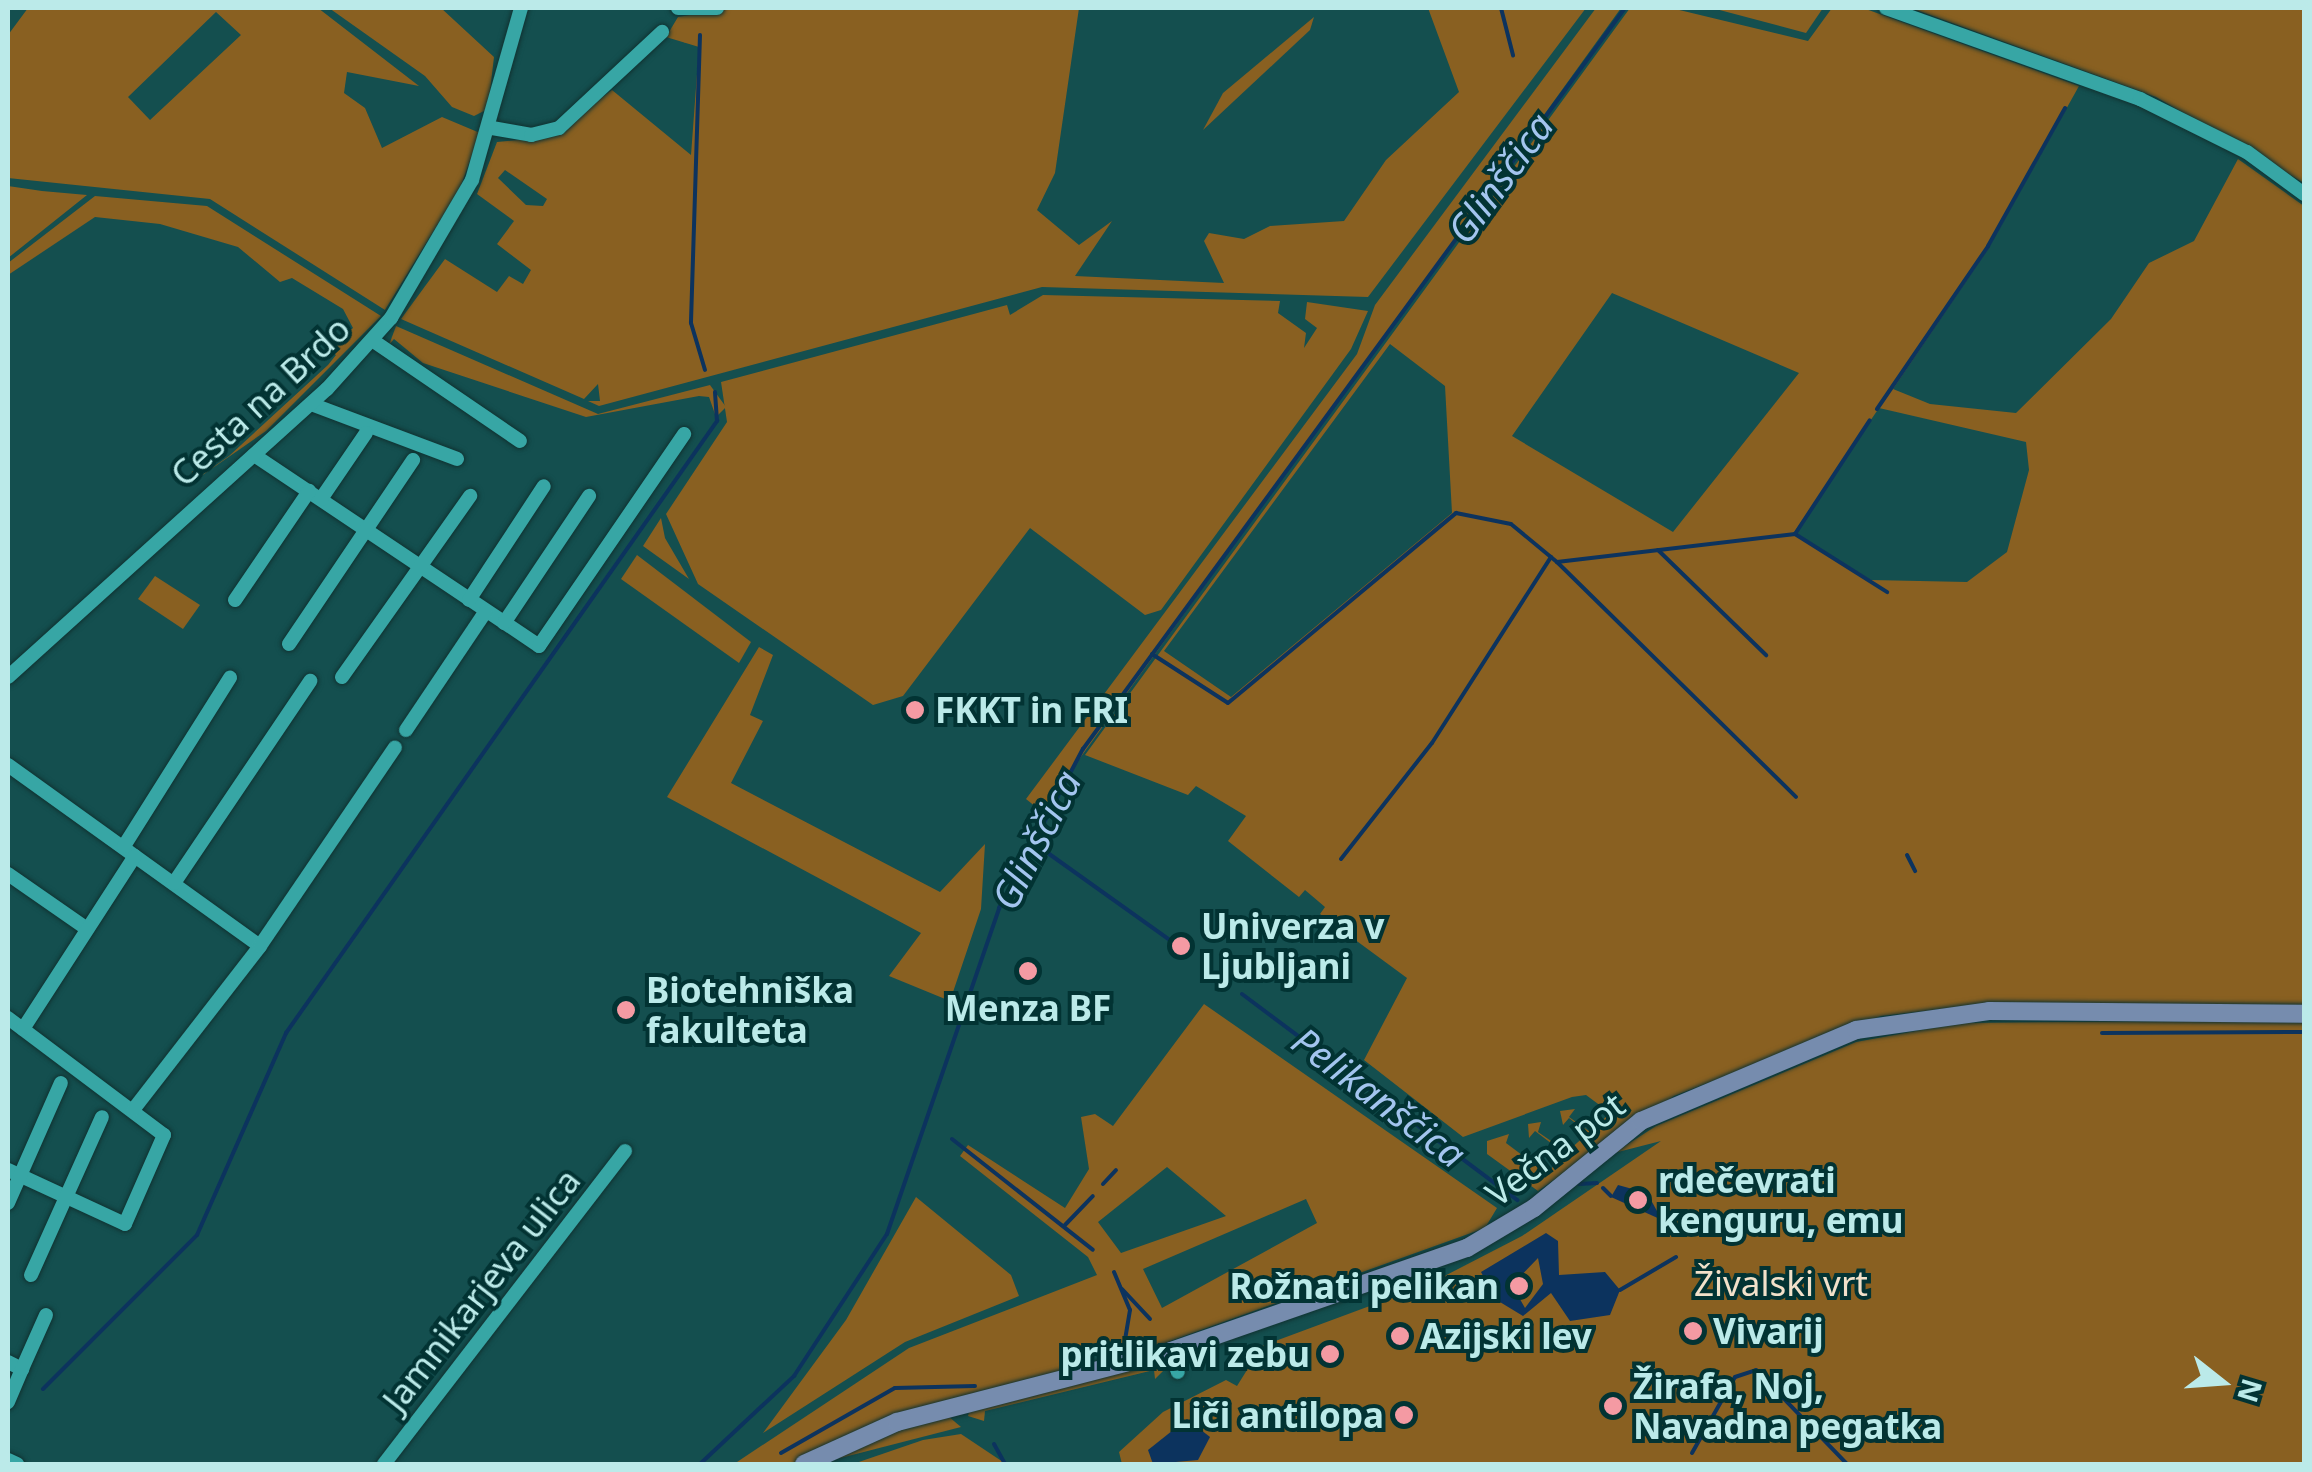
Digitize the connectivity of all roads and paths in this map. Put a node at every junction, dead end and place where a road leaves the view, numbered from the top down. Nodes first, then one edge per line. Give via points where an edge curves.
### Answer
1 (521, 8) edge
2 (678, 8) edge
3 (717, 8) edge
4 (1886, 8) edge
5 (662, 32) dead end
6 (492, 128) junction
7 (2304, 194) edge
8 (372, 340) junction
9 (311, 404) junction
10 (366, 434) dead end
11 (684, 434) dead end
12 (520, 441) dead end
13 (254, 455) junction
14 (456, 459) dead end
15 (413, 460) dead end
16 (544, 486) dead end
17 (315, 496) junction
18 (470, 496) dead end
19 (589, 496) dead end
20 (367, 530) junction
21 (420, 566) junction
22 (236, 600) dead end
23 (469, 600) junction
24 (486, 611) junction
25 (504, 623) junction
26 (289, 644) dead end
27 (342, 676) dead end
28 (8, 677) edge
29 (230, 678) dead end
30 (310, 681) dead end
31 (406, 730) dead end
32 (395, 747) dead end
33 (8, 765) edge
34 (130, 851) junction
35 (8, 874) edge
36 (174, 883) junction
37 (86, 929) junction
38 (260, 946) junction
39 (2304, 1014) edge
40 (8, 1018) edge
41 (23, 1030) junction
42 (61, 1084) dead end
43 (133, 1110) junction
44 (102, 1117) dead end
45 (625, 1151) dead end
46 (14, 1172) edge
47 (66, 1196) junction
48 (8, 1203) edge
49 (31, 1274) dead end
50 (46, 1316) dead end
51 (1171, 1351) junction
52 (8, 1362) edge
53 (22, 1369) junction
54 (1178, 1372) dead end
55 (8, 1402) edge
56 (8, 1460) edge
57 (17, 1464) edge
58 (384, 1464) edge
59 (804, 1464) edge

1 - 6 street, Cesta na Brdo
2 - 3 street
4 - 7 street via 2140,99 2247,152
5 - 6 street via 559,128 530,135
6 - 8 street, Cesta na Brdo via 436,251
8 - 9 street, Cesta na Brdo
8 - 12 street
9 - 13 street, Cesta na Brdo
9 - 14 street
10 - 17 street
11 - 25 street via 539,646
13 - 17 street
13 - 28 street, Cesta na Brdo
15 - 20 street
16 - 23 street
17 - 20 street
17 - 22 street
18 - 21 street
19 - 25 street
20 - 21 street
20 - 26 street
21 - 23 street
21 - 27 street
23 - 24 street
24 - 25 street
24 - 31 street
29 - 34 street
30 - 36 street
32 - 38 street
33 - 34 street
34 - 36 street
34 - 37 street
35 - 37 street
36 - 38 street
37 - 41 street
38 - 43 street
39 - 51 main road, Večna pot via 1960,1012 1856,1030 1641,1121 1484,1240
40 - 41 street
41 - 43 street
42 - 46 street
43 - 47 street via 164,1135 125,1224
44 - 47 street
45 - 58 street, Jamnikarjeva ulica
46 - 47 street
46 - 48 street
47 - 49 street
50 - 53 street
51 - 54 street
51 - 59 main road, Večna pot via 925,1413
52 - 53 street
53 - 55 street
56 - 57 street

